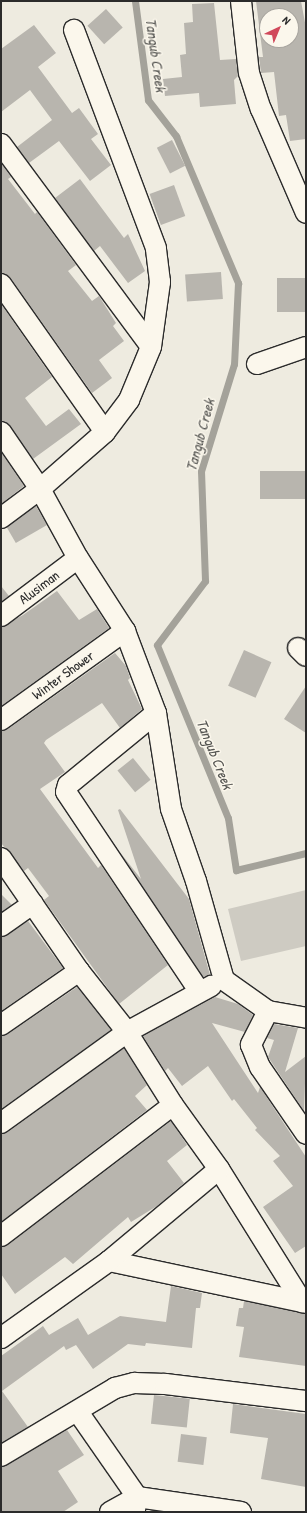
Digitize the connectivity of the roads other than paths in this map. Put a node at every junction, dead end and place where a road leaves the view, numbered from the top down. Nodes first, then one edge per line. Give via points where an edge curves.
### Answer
1 (241, 1) edge
2 (74, 30) dead end
3 (1, 144) edge
4 (306, 213) edge
5 (1, 284) edge
6 (151, 347) junction
7 (306, 347) edge
8 (257, 364) dead end
9 (1, 432) edge
10 (105, 432) junction
11 (40, 489) junction
12 (1, 518) edge
13 (78, 558) junction
14 (1, 616) edge
15 (125, 631) junction
16 (156, 713) junction
17 (1, 720) edge
18 (1, 858) edge
19 (33, 904) junction
20 (1, 926) edge
21 (79, 971) junction
22 (224, 980) junction
23 (199, 991) junction
24 (268, 1011) junction
25 (306, 1018) edge
26 (1, 1025) edge
27 (126, 1032) junction
28 (173, 1105) junction
29 (1, 1123) edge
30 (306, 1134) edge
31 (219, 1169) junction
32 (1, 1236) edge
33 (109, 1261) junction
34 (304, 1302) edge
35 (1, 1338) edge
36 (306, 1401) edge
37 (78, 1412) junction
38 (1, 1456) edge
39 (136, 1504) edge
40 (110, 1512) edge
41 (241, 1512) edge

1 - 4 street via 250,72 261,109
2 - 6 street via 156,248 160,282
3 - 6 street
5 - 10 street
6 - 10 street via 129,400
7 - 8 street
9 - 11 street
10 - 11 street
11 - 12 street
11 - 13 street
13 - 14 street, Alusiman
13 - 15 street
15 - 16 street
15 - 17 street, Winter Shower
16 - 22 street via 171,809 196,881
16 - 23 street via 68,785 66,792
18 - 19 street
19 - 20 street
19 - 21 street
21 - 26 street
21 - 27 street
22 - 23 street
22 - 24 street
23 - 27 street
24 - 25 street
24 - 30 street via 251,1045 260,1067
27 - 28 street
27 - 29 street
28 - 31 street
28 - 32 street
31 - 33 street
31 - 34 street
33 - 34 street
33 - 35 street
36 - 37 street via 165,1384 134,1383 115,1388
37 - 38 street
37 - 39 street
39 - 40 street
39 - 41 street

